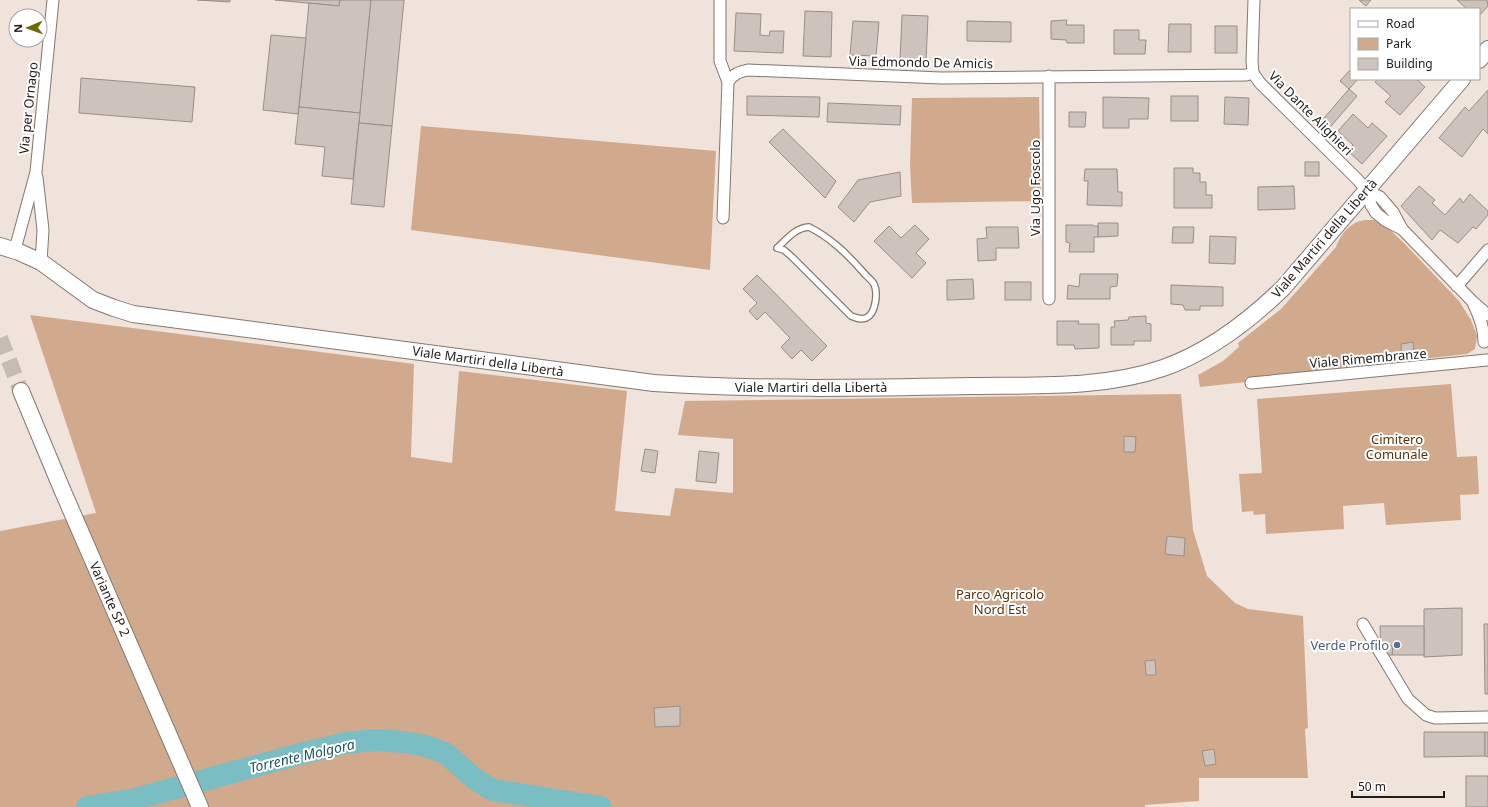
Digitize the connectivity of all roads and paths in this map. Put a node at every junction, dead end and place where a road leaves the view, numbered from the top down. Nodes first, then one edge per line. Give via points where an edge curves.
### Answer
1 (53, 0) edge
2 (720, 0) edge
3 (1254, 0) edge
4 (1488, 49) edge
5 (1480, 59) edge
6 (1253, 73) junction
7 (1048, 76) junction
8 (1461, 80) edge
9 (728, 82) junction
10 (36, 172) junction
11 (1367, 191) junction
12 (723, 218) dead end
13 (7, 248) edge
14 (777, 248) joint
15 (1488, 250) edge
16 (47, 266) junction
17 (1457, 286) junction
18 (1049, 299) dead end
19 (1474, 302) junction
20 (1488, 315) edge
21 (1486, 339) edge
22 (1488, 360) edge
23 (1251, 383) dead end
24 (21, 391) tunnel mouth
25 (1363, 624) dead end
26 (1488, 717) edge
27 (200, 807) edge

1 - 10 street, Via per Ornago
2 - 9 street via 720,61
3 - 6 street, Via Dante Alighieri
4 - 5 street
6 - 7 street, Via Edmondo De Amicis
6 - 11 street, Via Dante Alighieri
7 - 9 street, Via Edmondo De Amicis via 941,78 748,70 732,76
7 - 18 street, Via Ugo Foscolo
8 - 11 street, Viale Martiri della Libertà
9 - 12 street
10 - 13 street, Via per Ornago via 17,242
10 - 16 street, Via per Ornago
11 - 16 street, Viale Martiri della Libertà via 1283,288 1229,333 1192,356 1162,368 1108,381 1085,383 865,388 712,387 654,383 133,314 93,300
11 - 17 street, Via Dante Alighieri via 1380,197 1393,212 1402,229
13 - 16 street, Viale Martiri della Libertà
14 - 14 lane via 792,256 851,316 865,319 869,316 876,297 874,284 843,249 809,227 797,230
15 - 17 street
17 - 19 street, Via Dante Alighieri
19 - 20 street, Via Dante Alighieri
19 - 21 street
21 - 22 street via 1483,352
22 - 23 street, Viale Rimembranze
24 - 27 street, Variante SP 2
25 - 26 street via 1408,699 1426,715 1435,718

